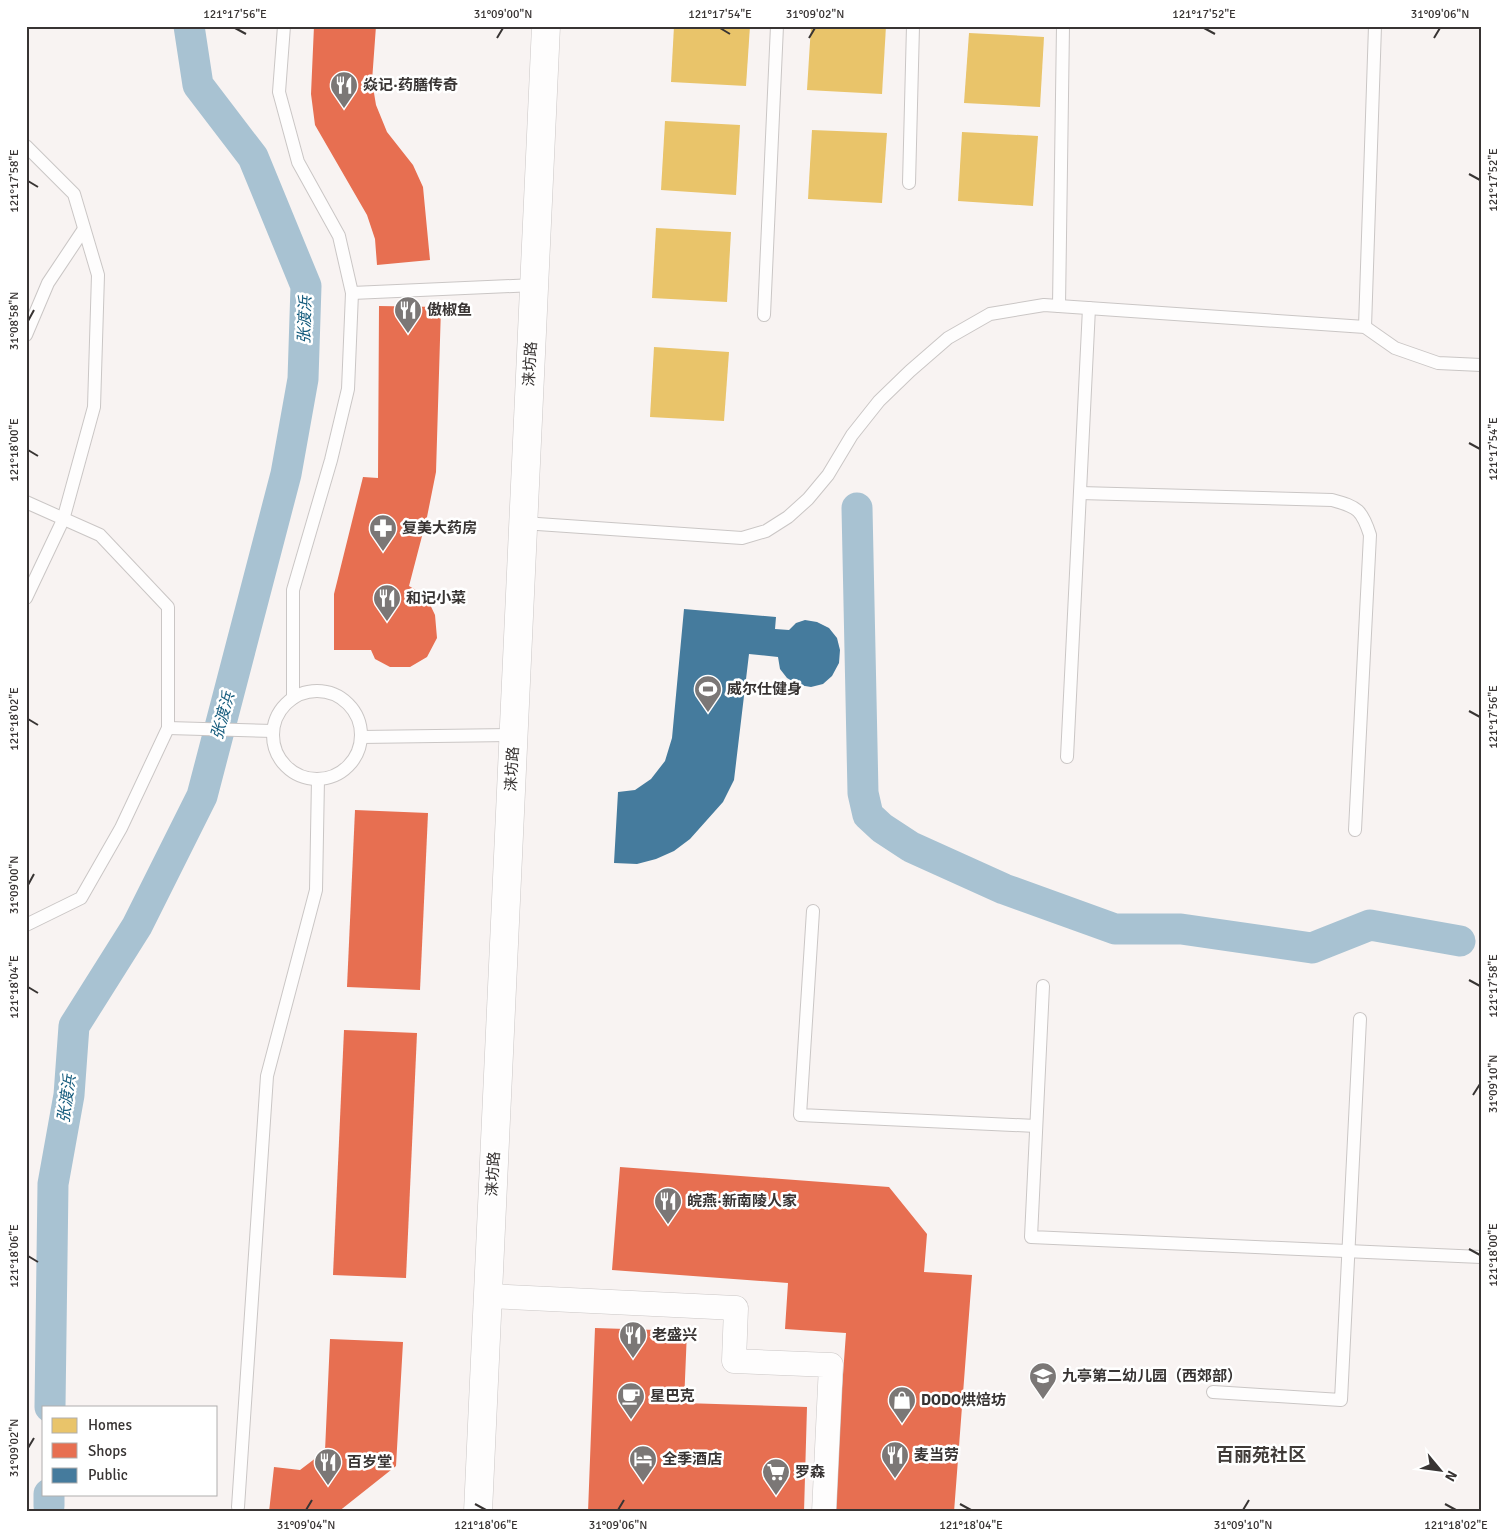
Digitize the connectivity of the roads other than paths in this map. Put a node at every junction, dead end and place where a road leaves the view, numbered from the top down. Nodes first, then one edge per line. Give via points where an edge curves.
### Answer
1 (284, 26) edge
2 (546, 26) edge
3 (777, 26) edge
4 (913, 26) edge
5 (1063, 26) edge
6 (1375, 26) edge
7 (26, 146) edge
8 (909, 183) dead end
9 (84, 229) junction
10 (534, 285) junction
11 (352, 293) junction
12 (1059, 306) junction
13 (1089, 308) junction
14 (764, 315) dead end
15 (1365, 327) junction
16 (26, 335) edge
17 (1481, 365) edge
18 (1080, 493) junction
19 (26, 502) edge
20 (63, 520) junction
21 (523, 523) junction
22 (26, 598) edge
23 (293, 698) junction
24 (168, 728) junction
25 (272, 731) junction
26 (514, 735) junction
27 (361, 737) junction
28 (1067, 757) dead end
29 (318, 780) junction
30 (1355, 830) dead end
31 (812, 911) dead end
32 (26, 925) edge
33 (1043, 986) dead end
34 (1360, 1019) dead end
35 (1036, 1126) junction
36 (1348, 1251) junction
37 (1481, 1257) edge
38 (488, 1296) junction
39 (1213, 1392) dead end
40 (238, 1507) dead end
41 (478, 1512) edge
42 (824, 1512) edge

1 - 11 lane via 279,92 298,162 339,236
2 - 10 street, 涞坊路
3 - 14 lane
4 - 8 lane
5 - 12 lane
6 - 15 lane
7 - 9 lane via 74,194
9 - 16 lane via 48,283
9 - 20 lane via 98,274 94,407
10 - 11 lane
10 - 21 street, 涞坊路
11 - 23 lane via 348,388 331,460 293,590
12 - 13 lane
12 - 21 lane via 1044,305 990,314 948,338 879,401 808,499 788,518 766,532 742,538
13 - 15 lane
13 - 18 lane
15 - 17 lane via 1395,348 1438,363
18 - 28 lane
18 - 30 lane via 1332,500 1350,505 1365,517 1370,536
19 - 20 lane
20 - 22 lane
20 - 24 lane via 100,536 168,607
21 - 26 street, 涞坊路
23 - 25 lane via 283,706
23 - 27 lane via 305,692 333,694 354,710
24 - 25 lane
24 - 32 lane via 121,828 81,898
25 - 29 lane via 273,746 280,760 303,777
26 - 27 lane
26 - 38 street, 涞坊路
27 - 29 lane via 352,762 343,771
29 - 40 lane via 316,890 267,1076
31 - 35 lane via 800,1115
33 - 35 lane
34 - 36 lane
35 - 36 lane via 1031,1237
36 - 37 lane
36 - 39 lane via 1341,1400
38 - 41 street, 涞坊路
38 - 42 street via 736,1308 734,1361 830,1365

